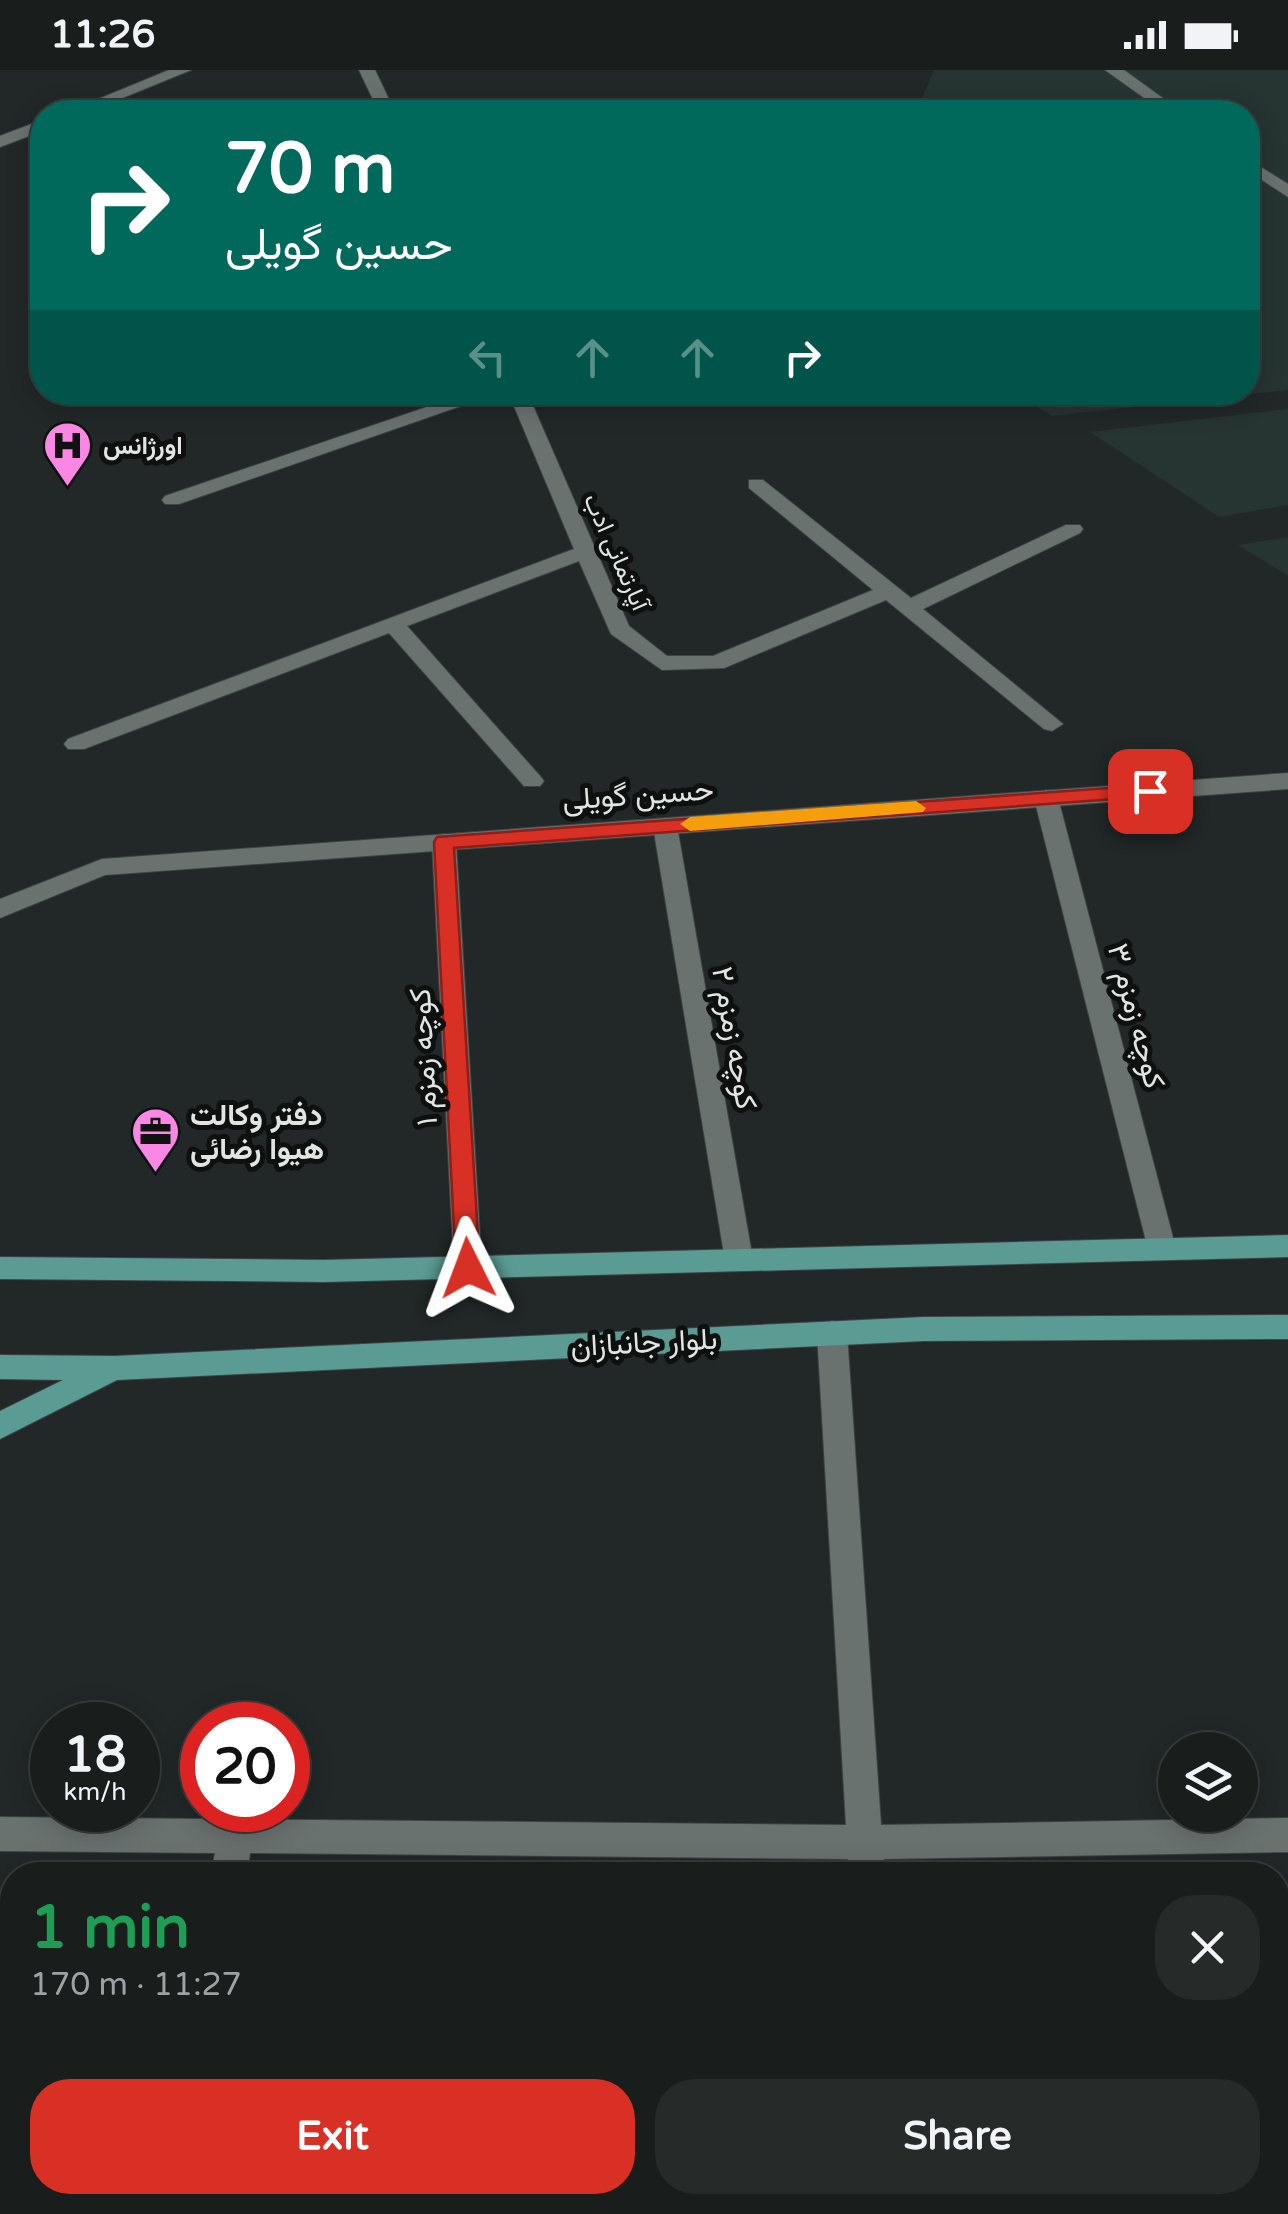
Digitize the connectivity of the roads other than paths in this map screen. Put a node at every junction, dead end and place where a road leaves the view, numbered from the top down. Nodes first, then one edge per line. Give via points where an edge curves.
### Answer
1 (182, 70) edge
2 (367, 70) edge
3 (1113, 70) edge
4 (106, 100) edge
5 (381, 100) edge
6 (1157, 100) edge
7 (30, 131) edge
8 (0, 142) edge
9 (1260, 172) edge
10 (1288, 192) edge
11 (453, 405) edge
12 (522, 405) edge
13 (756, 484) dead end
14 (172, 500) dead end
15 (1073, 529) dead end
16 (584, 552) junction
17 (889, 591) junction
18 (910, 607) junction
19 (394, 624) junction
20 (1052, 724) dead end
21 (76, 744) dead end
22 (532, 781) dead end
23 (1288, 781) edge
24 (1046, 798) junction
25 (665, 826) junction
26 (444, 842) junction
27 (0, 909) edge
28 (1288, 1246) edge
29 (1162, 1249) junction
30 (739, 1260) junction
31 (0, 1268) edge
32 (468, 1268) junction
33 (1288, 1327) edge
34 (832, 1334) junction
35 (0, 1367) edge
36 (115, 1368) junction
37 (0, 1426) edge
38 (0, 1834) edge
39 (1288, 1835) edge
40 (235, 1837) junction
41 (866, 1859) edge
42 (231, 1862) edge

1 - 4 street
2 - 5 street
3 - 6 street
7 - 8 street
9 - 10 street
11 - 14 street
12 - 16 street, آپارتمانی ادب
13 - 17 street
15 - 18 street
16 - 17 street, آپارتمانی ادب via 619,629 662,663 716,663
16 - 19 street
17 - 18 street
18 - 20 street
19 - 21 street
19 - 22 street
23 - 24 street, حسین گویلی
24 - 25 street, حسین گویلی
24 - 29 street, کوچه زمزم ۳
25 - 26 street, حسین گویلی
25 - 30 street, کوچه زمزم ۲
26 - 27 street, حسین گویلی via 102,866
26 - 32 street, کوچه زمزم ۱
28 - 29 main road
29 - 30 main road
30 - 32 main road
31 - 32 main road
33 - 34 main road, بلوار جانبازان
34 - 36 main road, بلوار جانبازان
34 - 41 street
35 - 36 main road, بلوار جانبازان
36 - 37 main road
38 - 40 street
39 - 41 street
40 - 41 street
40 - 42 street

